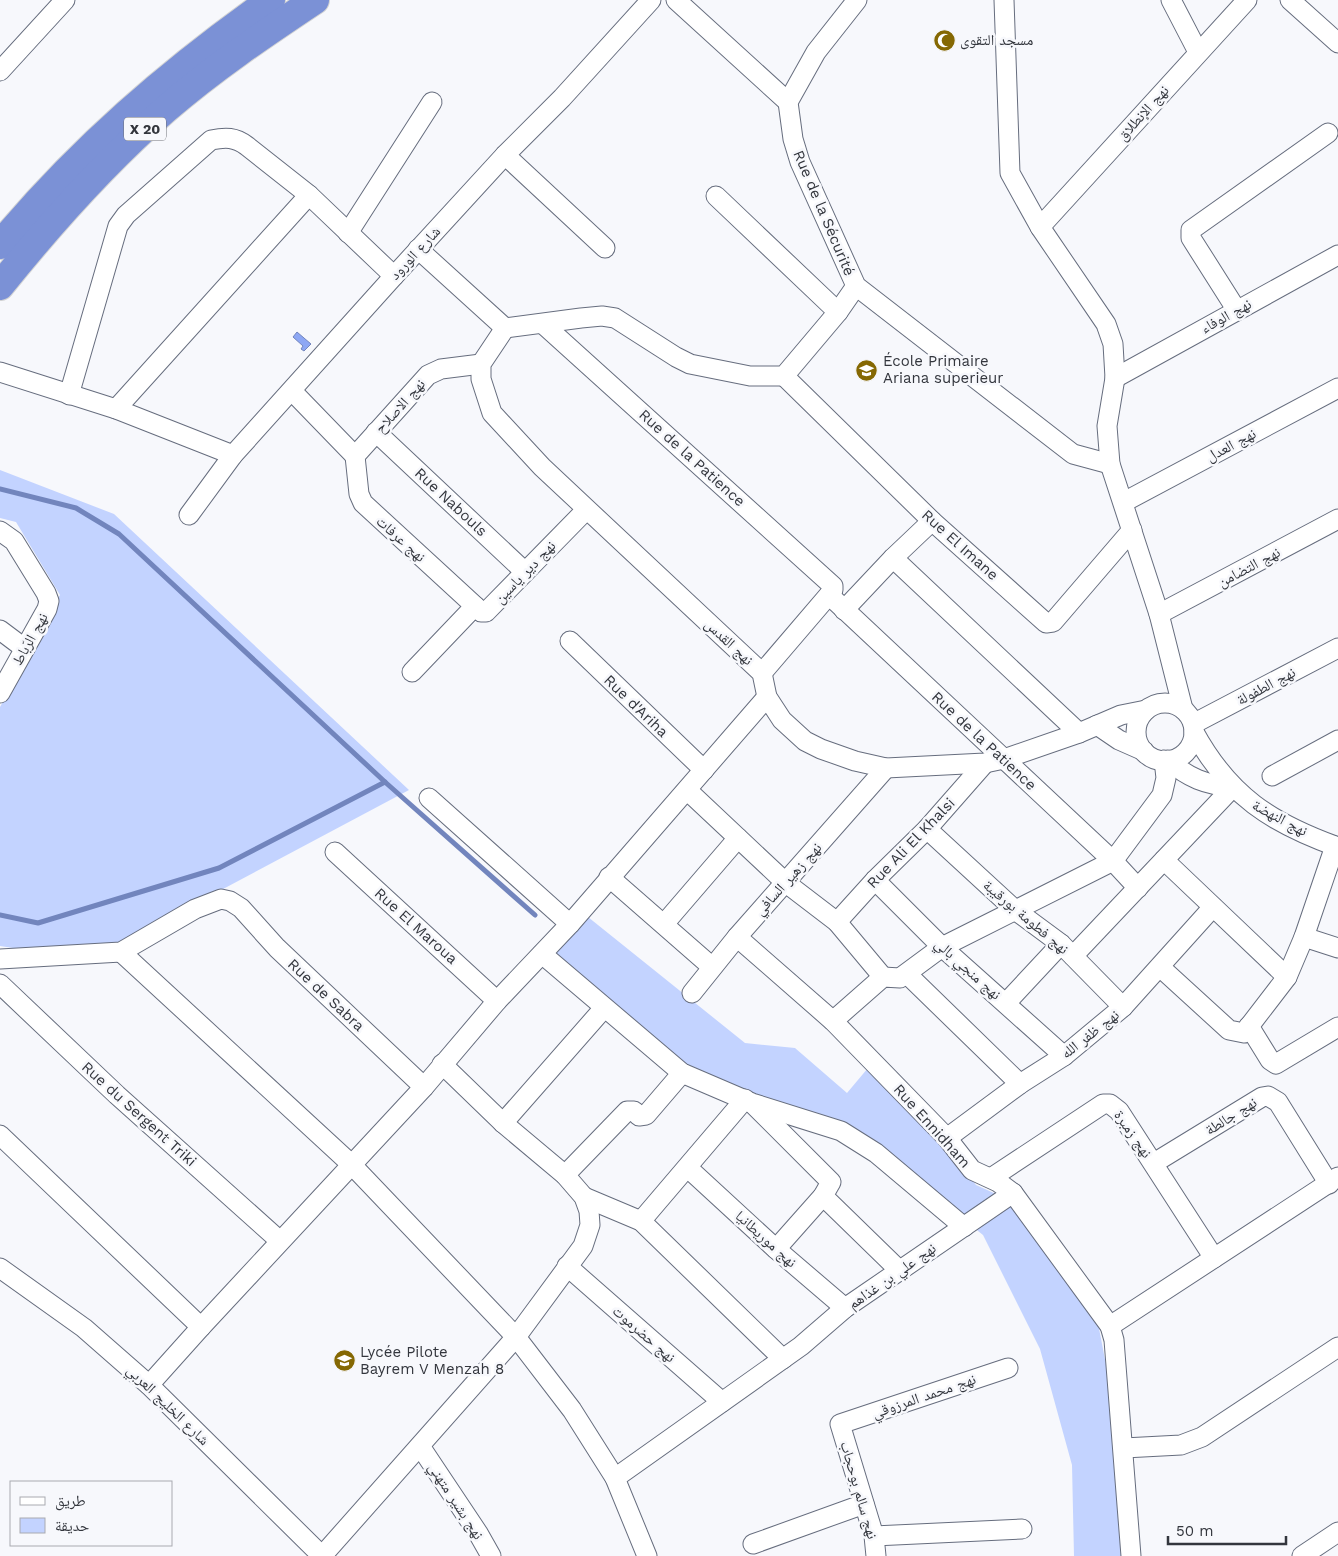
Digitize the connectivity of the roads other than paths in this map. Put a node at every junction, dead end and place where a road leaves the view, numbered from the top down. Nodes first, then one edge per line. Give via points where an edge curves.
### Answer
1 (65, 0) edge
2 (271, 0) edge
3 (315, 0) edge
4 (650, 0) edge
5 (676, 0) edge
6 (856, 0) edge
7 (1004, 0) edge
8 (1171, 0) edge
9 (1247, 0) edge
10 (1290, 0) edge
11 (1338, 43) edge
12 (1198, 52) junction
13 (0, 71) edge
14 (432, 102) dead end
15 (788, 102) junction
16 (1328, 133) dead end
17 (504, 155) junction
18 (309, 194) junction
19 (716, 196) dead end
20 (1040, 227) junction
21 (348, 233) junction
22 (0, 246) edge
23 (606, 248) dead end
24 (418, 249) junction
25 (1338, 255) edge
26 (394, 276) junction
27 (0, 286) edge
28 (856, 286) junction
29 (1236, 309) junction
30 (838, 312) junction
31 (543, 324) junction
32 (504, 328) junction
33 (481, 364) junction
34 (0, 372) edge
35 (784, 376) junction
36 (1115, 378) junction
37 (1338, 388) edge
38 (292, 391) junction
39 (69, 395) junction
40 (116, 409) junction
41 (376, 432) junction
42 (233, 455) junction
43 (355, 456) junction
44 (1110, 464) junction
45 (1124, 502) junction
46 (586, 510) junction
47 (189, 515) dead end
48 (1338, 519) edge
49 (932, 521) junction
50 (1132, 530) junction
51 (4, 533) edge
52 (893, 558) junction
53 (525, 572) junction
54 (829, 595) junction
55 (475, 606) junction
56 (844, 610) junction
57 (1159, 614) junction
58 (0, 630) edge
59 (570, 641) dead end
60 (24, 648) junction
61 (1338, 648) edge
62 (412, 672) dead end
63 (762, 674) junction
64 (0, 693) edge
65 (767, 697) junction
66 (1146, 710) junction
67 (1190, 722) junction
68 (1097, 726) junction
69 (1079, 733) junction
70 (1338, 740) edge
71 (1144, 751) junction
72 (1004, 759) junction
73 (1166, 760) junction
74 (985, 762) junction
75 (886, 768) junction
76 (704, 770) junction
77 (1272, 776) dead end
78 (1232, 787) junction
79 (687, 790) junction
80 (429, 798) dead end
81 (927, 829) junction
82 (738, 838) junction
83 (1333, 841) edge
84 (334, 852) dead end
85 (1164, 860) junction
86 (1113, 861) junction
87 (609, 877) junction
88 (875, 880) junction
89 (786, 883) junction
90 (1138, 888) junction
91 (1213, 908) junction
92 (1015, 910) junction
93 (837, 922) junction
94 (570, 924) junction
95 (664, 924) junction
96 (737, 937) junction
97 (1304, 937) junction
98 (942, 947) junction
99 (1338, 948) edge
100 (1067, 950) junction
101 (121, 952) junction
102 (542, 954) junction
103 (0, 959) edge
104 (712, 967) junction
105 (1160, 967) junction
106 (907, 974) junction
107 (1287, 977) junction
108 (883, 978) junction
109 (0, 984) edge
110 (692, 993) dead end
111 (497, 1001) junction
112 (1006, 1003) junction
113 (1123, 1007) junction
114 (604, 1008) junction
115 (833, 1021) junction
116 (1249, 1026) junction
117 (1338, 1027) edge
118 (1064, 1056) junction
119 (442, 1064) junction
120 (682, 1073) junction
121 (1020, 1084) junction
122 (424, 1087) junction
123 (748, 1101) junction
124 (503, 1123) junction
125 (0, 1135) edge
126 (947, 1138) junction
127 (1154, 1163) junction
128 (351, 1164) junction
129 (688, 1168) junction
130 (565, 1175) junction
131 (991, 1178) junction
132 (1333, 1180) edge
133 (1013, 1194) junction
134 (823, 1196) junction
135 (584, 1197) junction
136 (641, 1221) junction
137 (964, 1227) junction
138 (280, 1241) junction
139 (776, 1249) junction
140 (1214, 1258) junction
141 (567, 1266) junction
142 (0, 1268) edge
143 (899, 1270) junction
144 (845, 1308) junction
145 (1110, 1326) junction
146 (201, 1327) junction
147 (516, 1337) junction
148 (1338, 1347) edge
149 (783, 1359) junction
150 (1008, 1368) dead end
151 (149, 1385) junction
152 (722, 1402) junction
153 (840, 1424) joint
154 (420, 1446) junction
155 (1124, 1448) junction
156 (615, 1478) junction
157 (864, 1504) junction
158 (1022, 1528) dead end
159 (1338, 1532) edge
160 (874, 1536) junction
161 (753, 1544) dead end
162 (322, 1556) edge
163 (490, 1556) edge
164 (647, 1556) edge
165 (876, 1556) edge
166 (1131, 1556) edge
167 (1302, 1556) edge

1 - 13 street
2 - 22 highway, X 20 via 150,91 82,154
3 - 27 highway, X 20 via 242,49 165,109 99,173
4 - 17 street, شارع الورود via 562,98
5 - 15 street
6 - 15 street via 816,52
7 - 20 street, نهج النهضة via 1008,163 1013,182
8 - 12 street
9 - 12 street, نهج الإنطلاق
10 - 11 street
12 - 20 street, نهج الإنطلاق
14 - 21 street
15 - 28 street, Rue de la Sécurité via 800,162
16 - 29 street via 1190,230 1190,238
17 - 23 street
17 - 24 street, شارع الورود
18 - 21 street
18 - 39 street via 237,139 223,137 211,140 126,215 118,226
18 - 40 street
19 - 30 street
20 - 36 street, نهج النهضة via 1109,330
21 - 26 street
24 - 26 street, شارع الورود
24 - 32 street
25 - 29 street, نهج الوفاء
26 - 38 street, شارع الورود
28 - 30 street
28 - 44 street, Rue de la Sécurité via 1073,454
29 - 36 street, نهج الوفاء
30 - 35 street
31 - 32 street
31 - 35 street via 602,316 615,318 690,364 743,375
31 - 54 street, Rue de la Patience via 831,584 833,589
32 - 33 street
33 - 41 street, نهج الاصلاح via 441,369 428,375
33 - 46 street, نهج القدس via 481,379 492,413
34 - 39 street
35 - 49 street, Rue El Imane
36 - 44 street, نهج النهضة via 1107,420
37 - 45 street, نهج العدل
38 - 42 street, شارع الورود
38 - 43 street
39 - 40 street
40 - 42 street
41 - 43 street, نهج الاصلاح
41 - 53 street, Rue Nabouls
42 - 47 street, شارع الورود
43 - 55 street, نهج عرفات via 363,504
44 - 45 street, نهج النهضة
45 - 50 street, نهج النهضة
46 - 53 street, نهج دير ياسين
46 - 63 street, نهج القدس
48 - 57 street, نهج التضامن
49 - 50 street, Rue El Imane via 1047,623 1053,622
49 - 52 street
50 - 57 street, نهج النهضة
51 - 60 street, نهج الرّباط via 14,541 46,592 48,601 47,609
52 - 56 street
52 - 69 street
53 - 55 street, نهج دير ياسين via 486,612
54 - 56 street, Rue de la Patience
54 - 63 street
55 - 62 street, نهج دير ياسين
56 - 72 street, Rue de la Patience
57 - 67 street, نهج النهضة
58 - 60 street
59 - 76 street, Rue d'Ariha
60 - 64 street, نهج الرّباط
61 - 67 street, نهج الطفولة
63 - 65 street, نهج القدس
65 - 75 street, نهج القدس via 782,720 805,741 855,762
65 - 76 street
66 - 67 street via 1164,703
66 - 68 street, نهج القدس via 1121,715
66 - 71 street via 1137,730 1137,738
67 - 73 street via 1186,751
67 - 78 street, نهج النهضة via 1211,761
68 - 69 street, نهج القدس
68 - 71 street
69 - 72 street, نهج القدس
70 - 77 street
71 - 73 street
72 - 74 street, نهج القدس
72 - 86 street, Rue de la Patience
73 - 78 street via 1191,778
73 - 86 street via 1162,796
74 - 75 street, نهج القدس
74 - 81 street, Rue Ali El Khalsi
75 - 89 street, نهج زهير السافي
76 - 79 street
78 - 83 street, نهج النهضة via 1265,813
78 - 85 street
79 - 82 street
79 - 87 street
80 - 94 street
81 - 88 street, Rue Ali El Khalsi
81 - 92 street, نهج فطومة بورقيبة
82 - 89 street
82 - 95 street
83 - 97 street
84 - 111 street, Rue El Maroua
85 - 90 street
85 - 91 street
86 - 90 street, Rue de la Patience
86 - 92 street
87 - 94 street
87 - 95 street
88 - 93 street, Rue Ali El Khalsi
88 - 98 street, نهج منجي بالي
89 - 93 street
89 - 96 street, نهج زهير السافي
90 - 100 street
91 - 105 street, نهج ظفر الله
91 - 107 street
92 - 98 street
92 - 100 street, نهج فطومة بورقيبة
93 - 108 street
94 - 102 street
95 - 104 street
96 - 104 street, نهج زهير السافي
96 - 115 street, Rue Ennidham
97 - 99 street
97 - 107 street
98 - 106 street
98 - 112 street, نهج منجي بالي
100 - 112 street
100 - 113 street, نهج فطومة بورقيبة
101 - 103 street
101 - 122 street, Rue de Sabra via 195,909 221,899 230,901 241,908 277,948
101 - 128 street
102 - 111 street
102 - 114 street
104 - 110 street, نهج زهير السافي
105 - 113 street, نهج ظفر الله
105 - 116 street via 1229,1030 1244,1033
106 - 108 street
106 - 121 street
107 - 116 street
108 - 115 street
109 - 138 street, Rue du Sergent Triki via 117,1095
111 - 119 street
112 - 118 street, نهج منجي بالي
113 - 118 street, نهج ظفر الله
114 - 120 street
114 - 124 street
115 - 126 street, Rue Ennidham
116 - 117 street via 1270,1060 1276,1064
118 - 121 street, نهج ظفر الله
119 - 122 street
119 - 124 street
120 - 123 street
120 - 130 street via 646,1115 627,1111
121 - 126 street, نهج ظفر الله
122 - 128 street
123 - 129 street
123 - 134 street via 831,1181
123 - 137 street via 841,1130 876,1153
124 - 130 street
125 - 146 street
126 - 131 street, Rue Ennidham via 972,1170
127 - 131 street, نهج زمبرة via 1119,1111 1110,1104 1103,1104
127 - 132 street, نهج جالطة via 1268,1096 1278,1102
127 - 140 street, نهج زمبرة
128 - 138 street
128 - 147 street
129 - 136 street
129 - 139 street, نهج موريطانيا
130 - 135 street
131 - 133 street, Rue Ennidham
132 - 140 street
133 - 137 street, نهج علي بن غذاهم
133 - 145 street, Rue Ennidham
134 - 139 street
134 - 143 street
135 - 136 street
135 - 141 street via 590,1225 583,1246
136 - 149 street
137 - 143 street, نهج علي بن غذاهم
138 - 146 street
139 - 144 street, نهج موريطانيا
140 - 145 street
141 - 147 street
141 - 152 street, نهج حضرموت
142 - 151 street, شارع الخليج العربي via 84,1328
143 - 144 street, نهج علي بن غذاهم
144 - 149 street, نهج علي بن غذاهم
145 - 155 street
146 - 151 street
147 - 154 street
147 - 156 street via 572,1410
148 - 155 street via 1202,1437 1181,1445
149 - 152 street, نهج علي بن غذاهم
150 - 153 street, نهج محمد المرزوقي
151 - 162 street, شارع الخليج العربي
152 - 156 street, نهج علي بن غذاهم
153 - 157 street, نهج سالم بوحجاب
154 - 162 street
154 - 163 street, نهج بشير متهني
155 - 166 street
156 - 164 street
157 - 160 street, نهج سالم بوحجاب
157 - 161 street
158 - 160 street
159 - 167 street
160 - 165 street, نهج سالم بوحجاب

